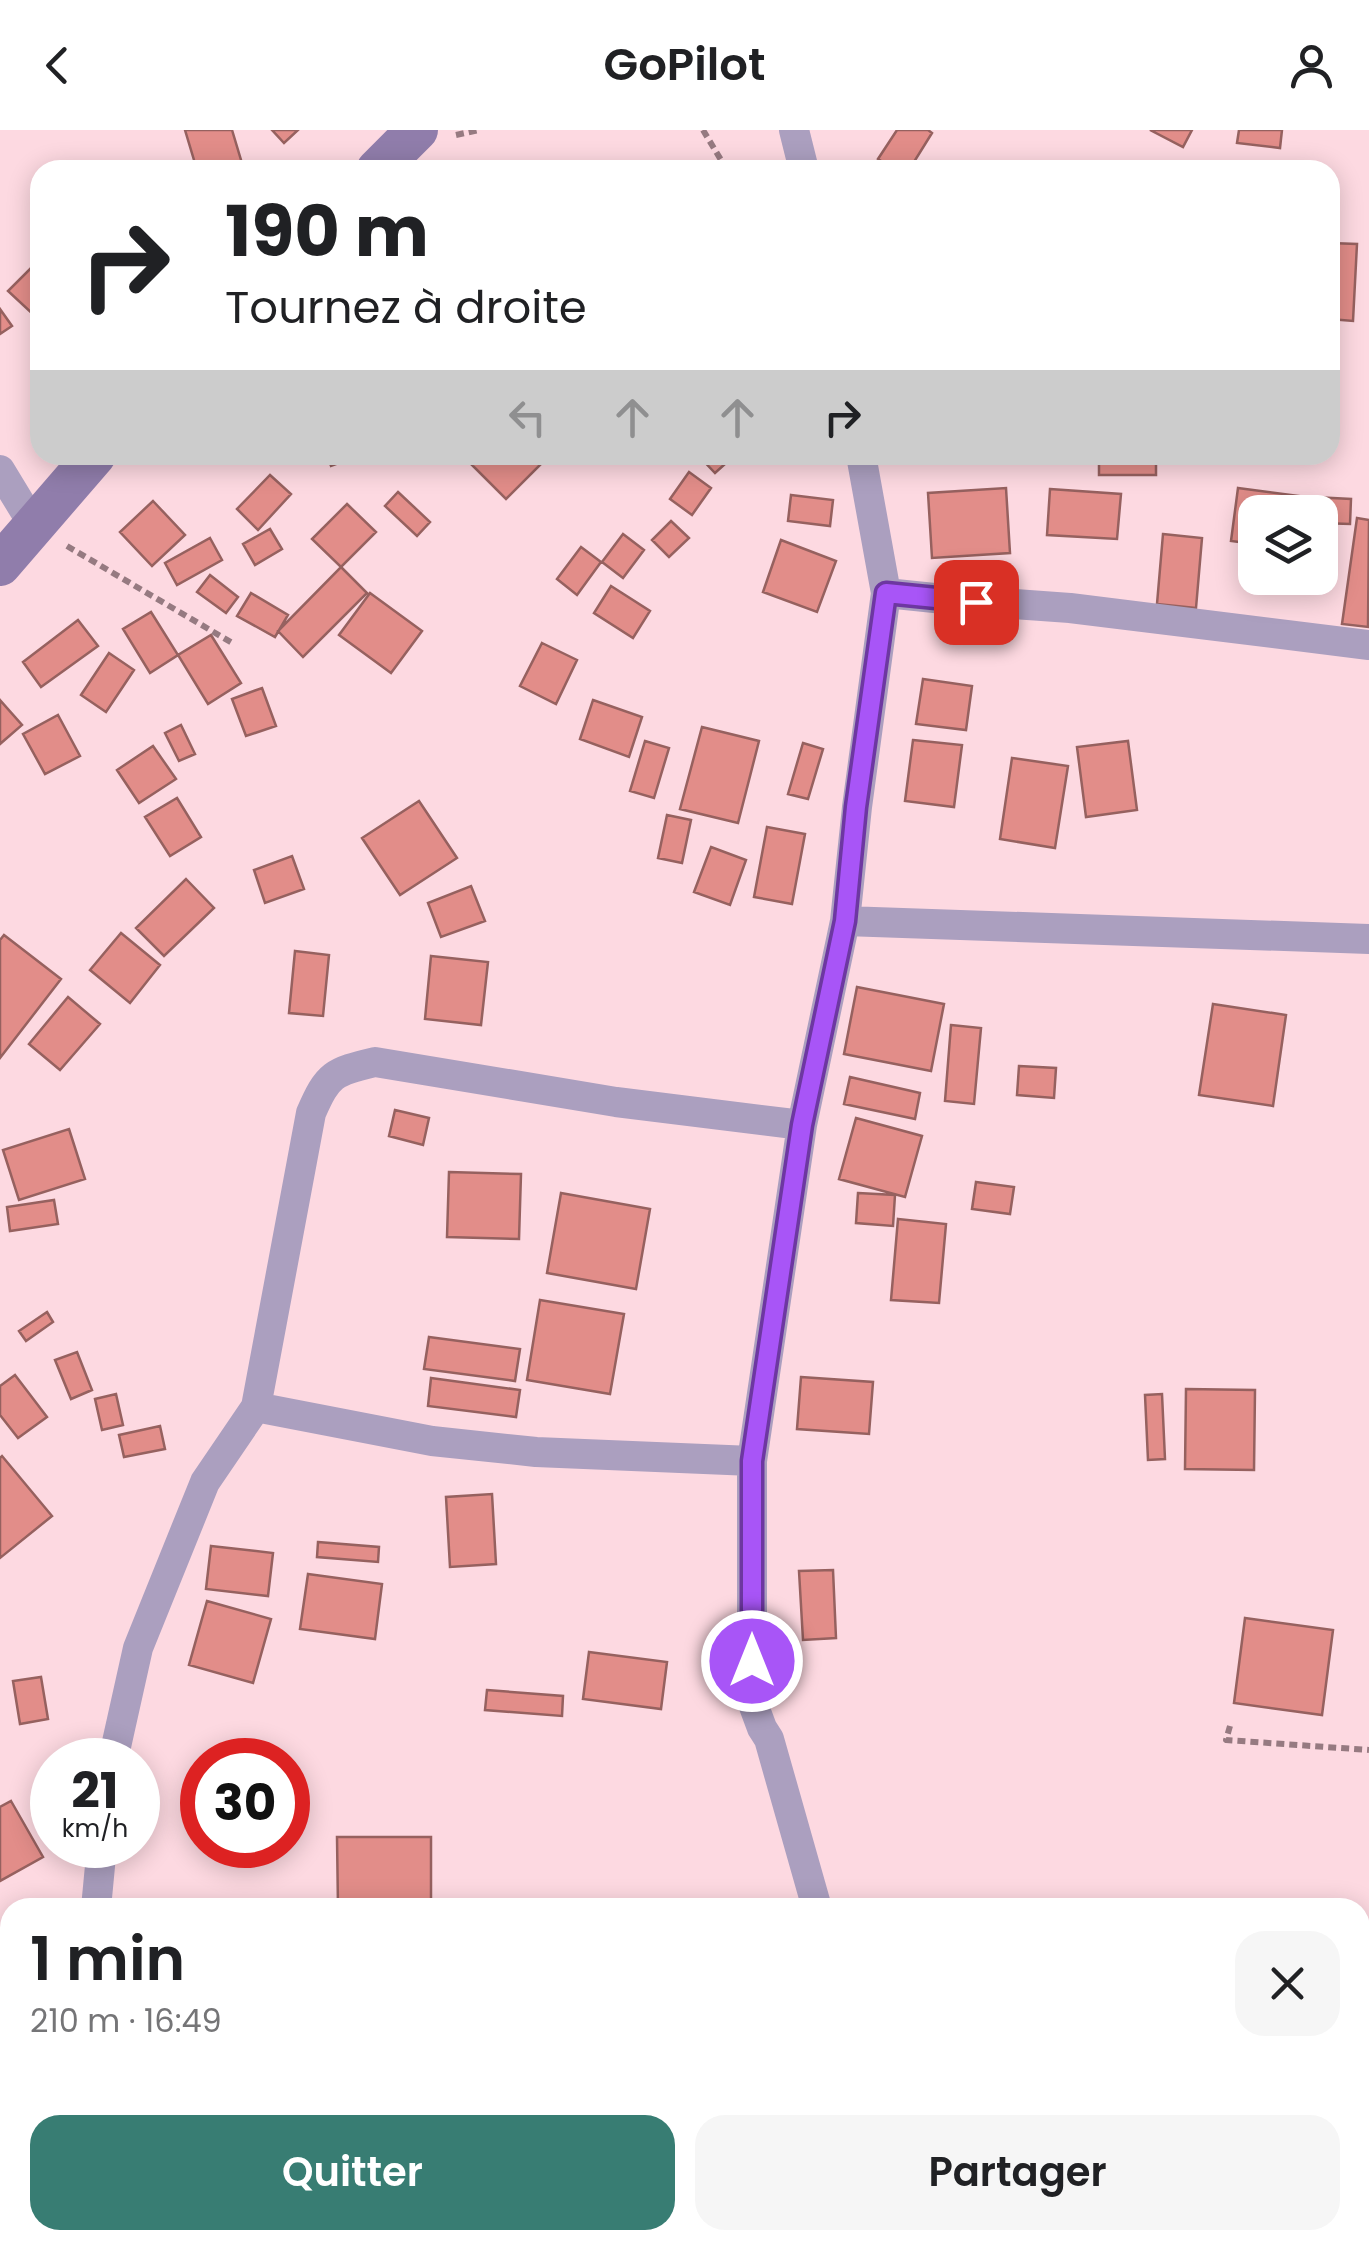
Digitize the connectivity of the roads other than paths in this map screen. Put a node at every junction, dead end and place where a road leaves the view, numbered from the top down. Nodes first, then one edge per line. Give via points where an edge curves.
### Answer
1 (417, 130) edge
2 (794, 130) edge
3 (386, 160) edge
4 (802, 160) edge
5 (86, 465) edge
6 (863, 465) edge
7 (0, 470) edge
8 (34, 526) junction
9 (0, 565) edge
10 (886, 593) junction
11 (1369, 645) edge
12 (845, 921) junction
13 (1369, 939) edge
14 (802, 1125) junction
15 (256, 1407) junction
16 (752, 1461) junction
17 (118, 1738) edge
18 (100, 1868) edge
19 (97, 1898) edge
20 (815, 1898) edge

1 - 3 street
2 - 4 street
5 - 8 street
6 - 10 street
7 - 8 street
8 - 9 street
10 - 11 street
10 - 12 street
12 - 13 street
12 - 14 street
14 - 15 street via 375,1062 342,1070 324,1084 312,1114
14 - 16 street
15 - 16 street via 432,1441
15 - 17 street via 205,1482 138,1648
16 - 20 street via 752,1701
18 - 19 street

